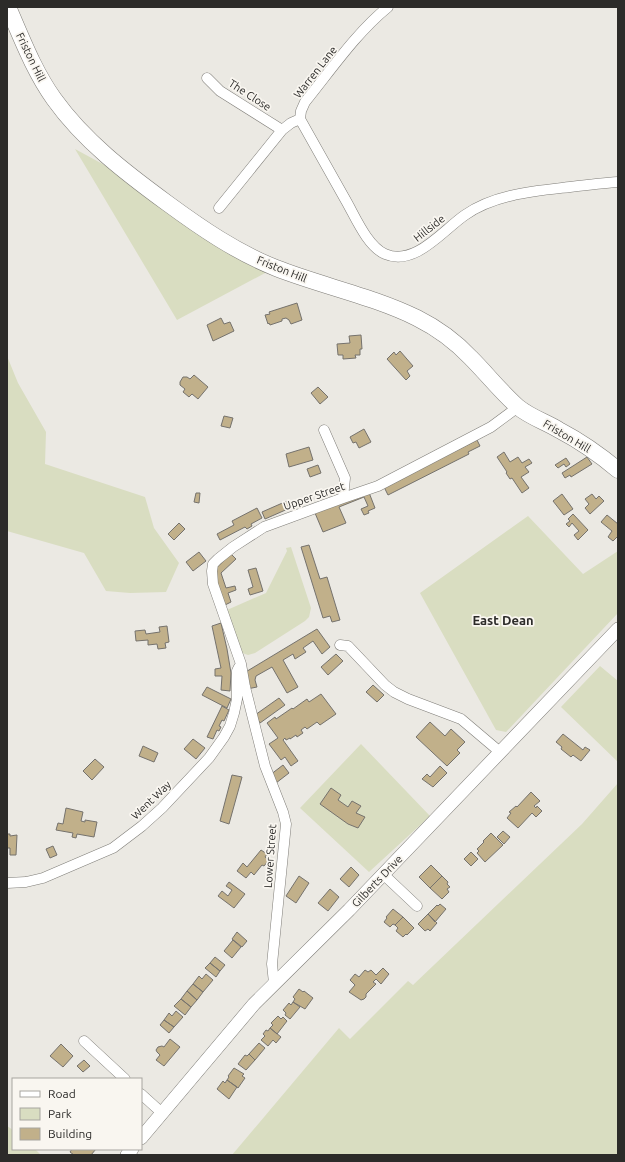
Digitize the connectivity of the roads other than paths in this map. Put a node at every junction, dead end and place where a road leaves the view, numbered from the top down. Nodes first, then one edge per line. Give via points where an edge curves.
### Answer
1 (8, 7) edge
2 (388, 7) edge
3 (207, 78) dead end
4 (300, 120) junction
5 (282, 130) junction
6 (618, 182) edge
7 (219, 208) dead end
8 (518, 407) junction
9 (324, 430) dead end
10 (616, 465) edge
11 (343, 498) junction
12 (618, 629) edge
13 (340, 646) dead end
14 (241, 664) junction
15 (500, 752) junction
16 (384, 874) junction
17 (7, 883) edge
18 (417, 906) dead end
19 (274, 983) junction
20 (84, 1041) dead end
21 (124, 1078) edge
22 (142, 1095) edge
23 (162, 1113) junction
24 (142, 1137) edge

1 - 8 main road, Friston Hill via 40,78 54,99 93,144 138,182 200,226 247,255 309,280 384,303 418,319 446,336 470,357
2 - 4 street, Warren Lane via 356,40 305,102
3 - 5 street, The Close via 220,91
4 - 5 street
4 - 6 street, Hillside via 365,234 384,254 394,257 406,257 417,253 466,214 507,197 534,191
5 - 7 street
8 - 10 main road, Friston Hill via 571,436
8 - 11 street, Upper Street via 491,428 378,486
9 - 11 street via 345,478
11 - 14 street, Upper Street via 264,527 233,547 213,564 213,584
12 - 15 street, Gilberts Drive
13 - 15 street via 348,646 394,692 461,719
14 - 17 street, Went Way via 237,671 234,713 224,738 209,758 162,808 113,848 43,878
14 - 19 street, Lower Street via 265,766 286,824 272,964
15 - 16 street, Gilberts Drive
16 - 18 street
16 - 19 street, Gilberts Drive
19 - 23 street, Gilberts Drive
20 - 21 street
22 - 23 street
23 - 24 street, Gilberts Drive

